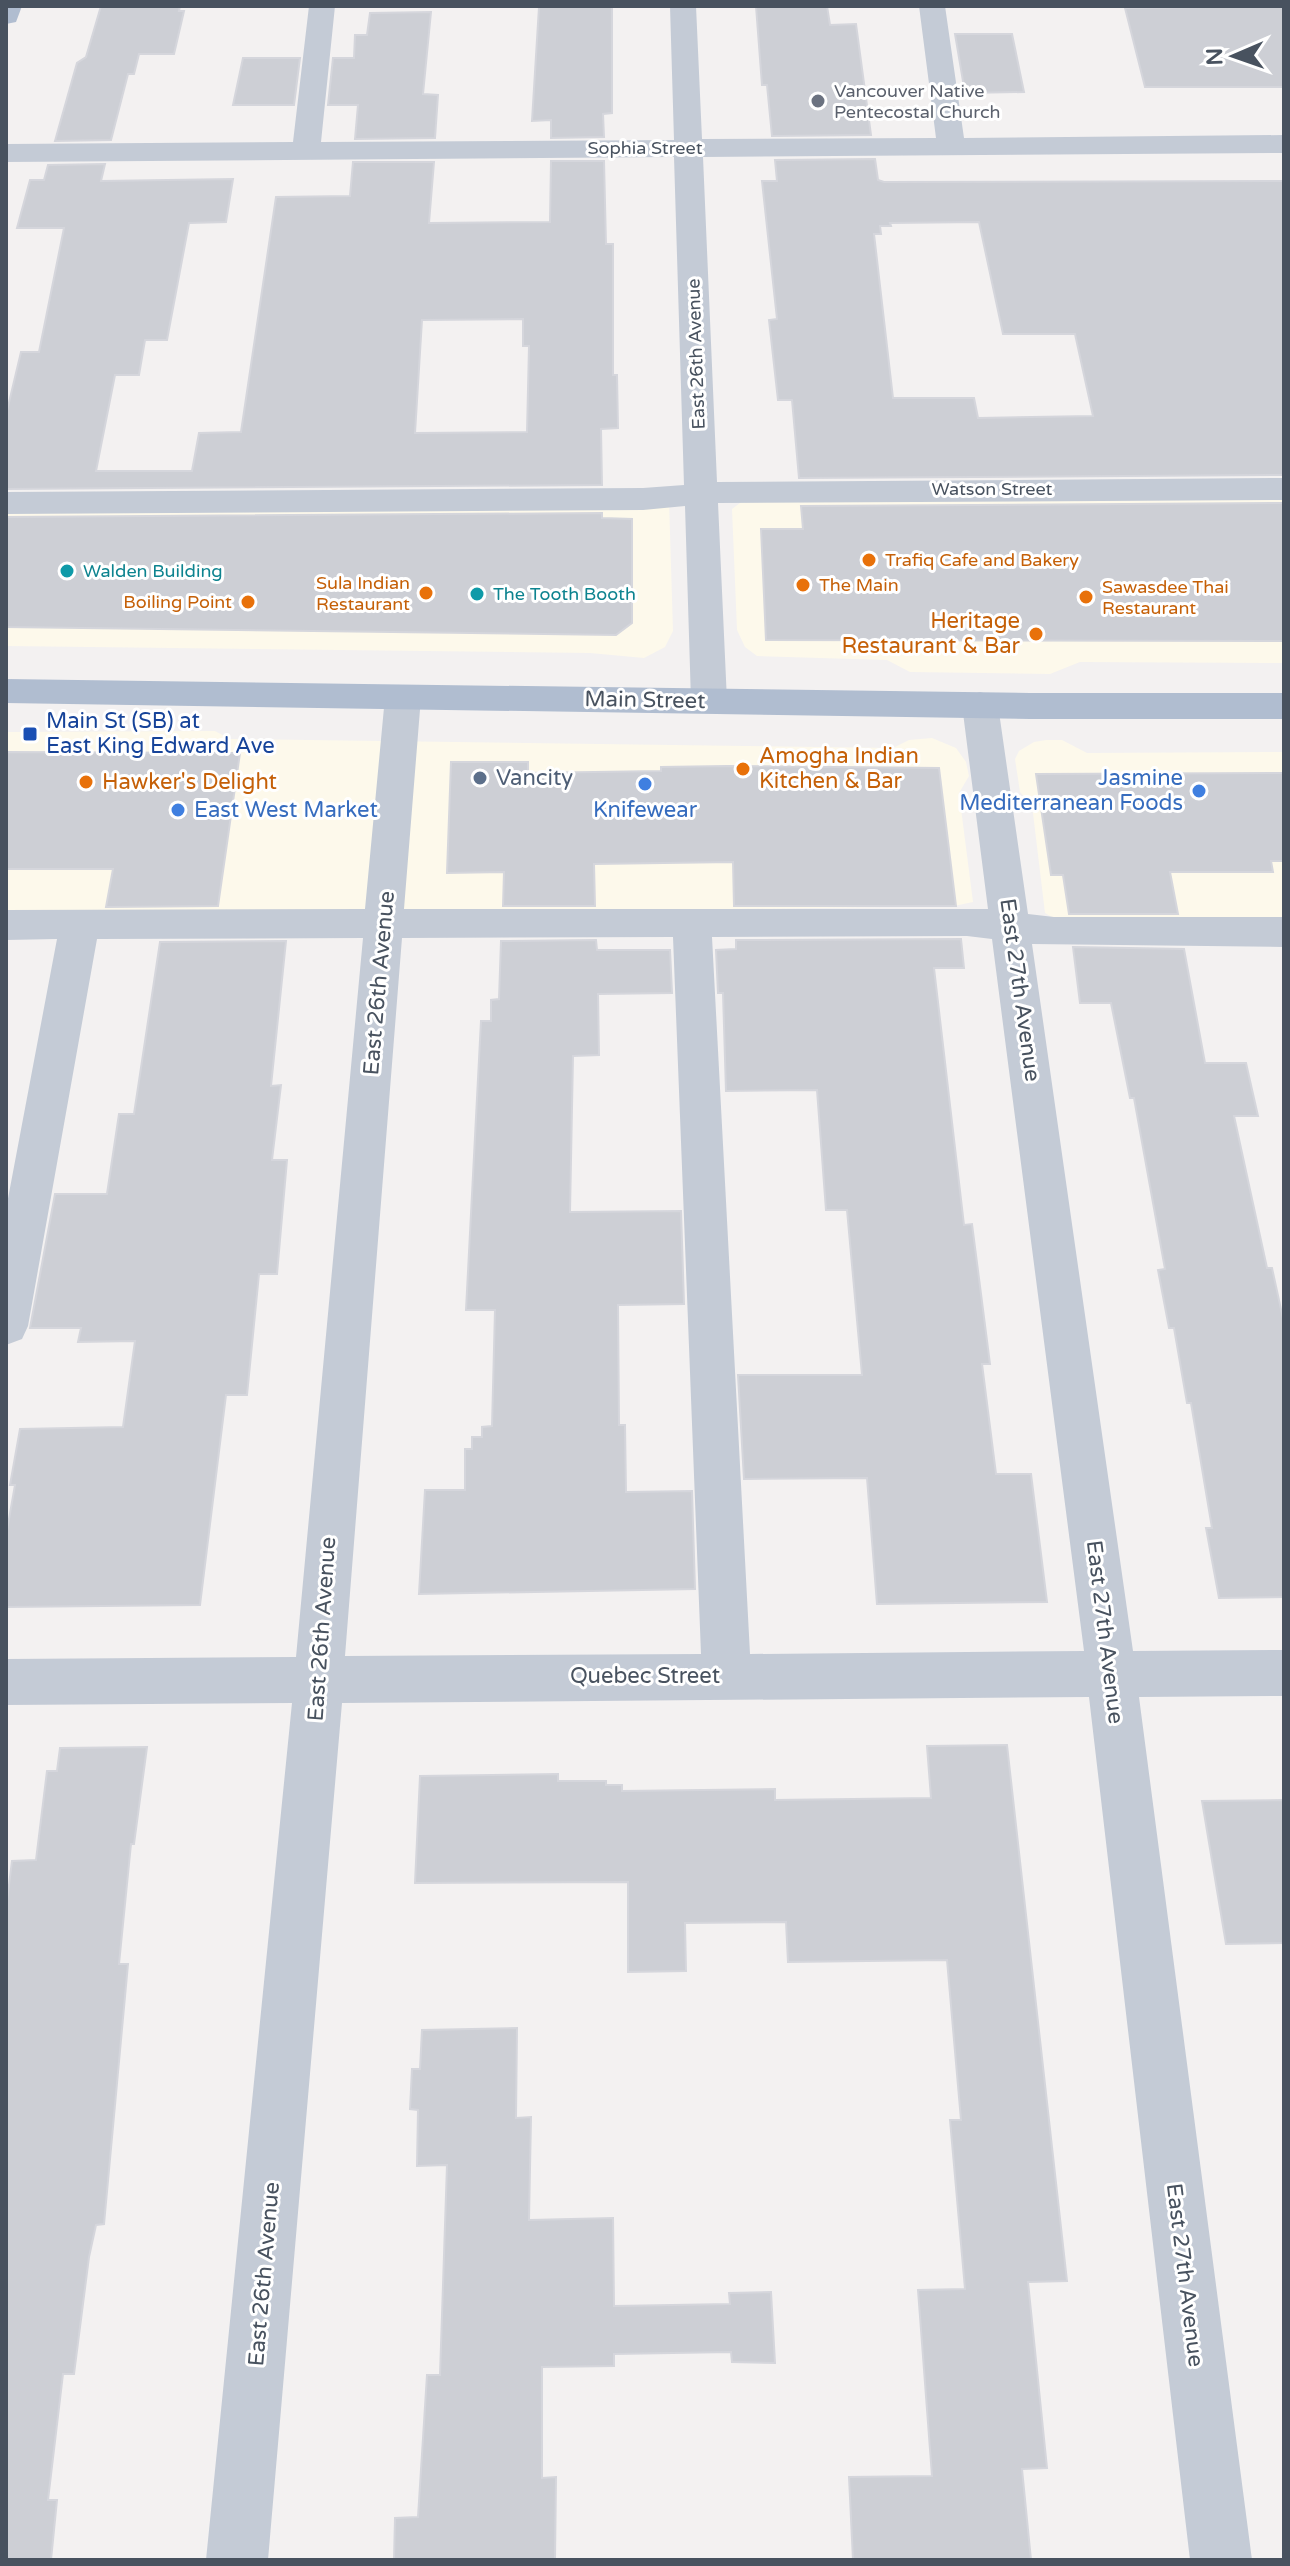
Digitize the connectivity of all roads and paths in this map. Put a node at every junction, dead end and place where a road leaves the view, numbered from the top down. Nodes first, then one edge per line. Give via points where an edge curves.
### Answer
1 (9, 6) edge
2 (322, 6) edge
3 (683, 6) edge
4 (932, 6) edge
5 (6, 16) edge
6 (1284, 144) edge
7 (951, 146) junction
8 (687, 148) junction
9 (306, 150) junction
10 (6, 153) edge
11 (1284, 489) edge
12 (701, 494) junction
13 (6, 503) edge
14 (6, 691) edge
15 (403, 697) junction
16 (709, 701) junction
17 (980, 705) junction
18 (1284, 706) edge
19 (384, 922) junction
20 (692, 922) junction
21 (80, 924) junction
22 (6, 925) edge
23 (1012, 927) junction
24 (1284, 932) edge
25 (6, 1326) edge
26 (1284, 1673) edge
27 (726, 1675) junction
28 (1111, 1675) junction
29 (318, 1680) junction
30 (6, 1682) edge
31 (237, 2560) edge
32 (1221, 2560) edge

1 - 5 main road
2 - 9 street
3 - 8 street, East 26th Avenue
4 - 7 street
6 - 7 street, Sophia Street
7 - 8 street, Sophia Street
8 - 9 street, Sophia Street
8 - 12 street, East 26th Avenue
9 - 10 street, Sophia Street
11 - 12 street, Watson Street
12 - 13 street, Watson Street via 643,499
12 - 16 street, East 26th Avenue
14 - 15 main road, Main Street
15 - 16 main road, Main Street
15 - 19 street, East 26th Avenue
16 - 17 main road, Main Street
17 - 18 main road, Main Street
17 - 23 street, East 27th Avenue
19 - 20 street
19 - 21 street
19 - 29 street, East 26th Avenue
20 - 23 street via 967,921
20 - 27 street
21 - 22 street
21 - 25 street
23 - 24 street via 1054,932
23 - 28 street, East 27th Avenue
26 - 28 street, Quebec Street
27 - 28 street, Quebec Street
27 - 29 street, Quebec Street
28 - 32 street, East 27th Avenue
29 - 30 street, Quebec Street
29 - 31 street, East 26th Avenue

